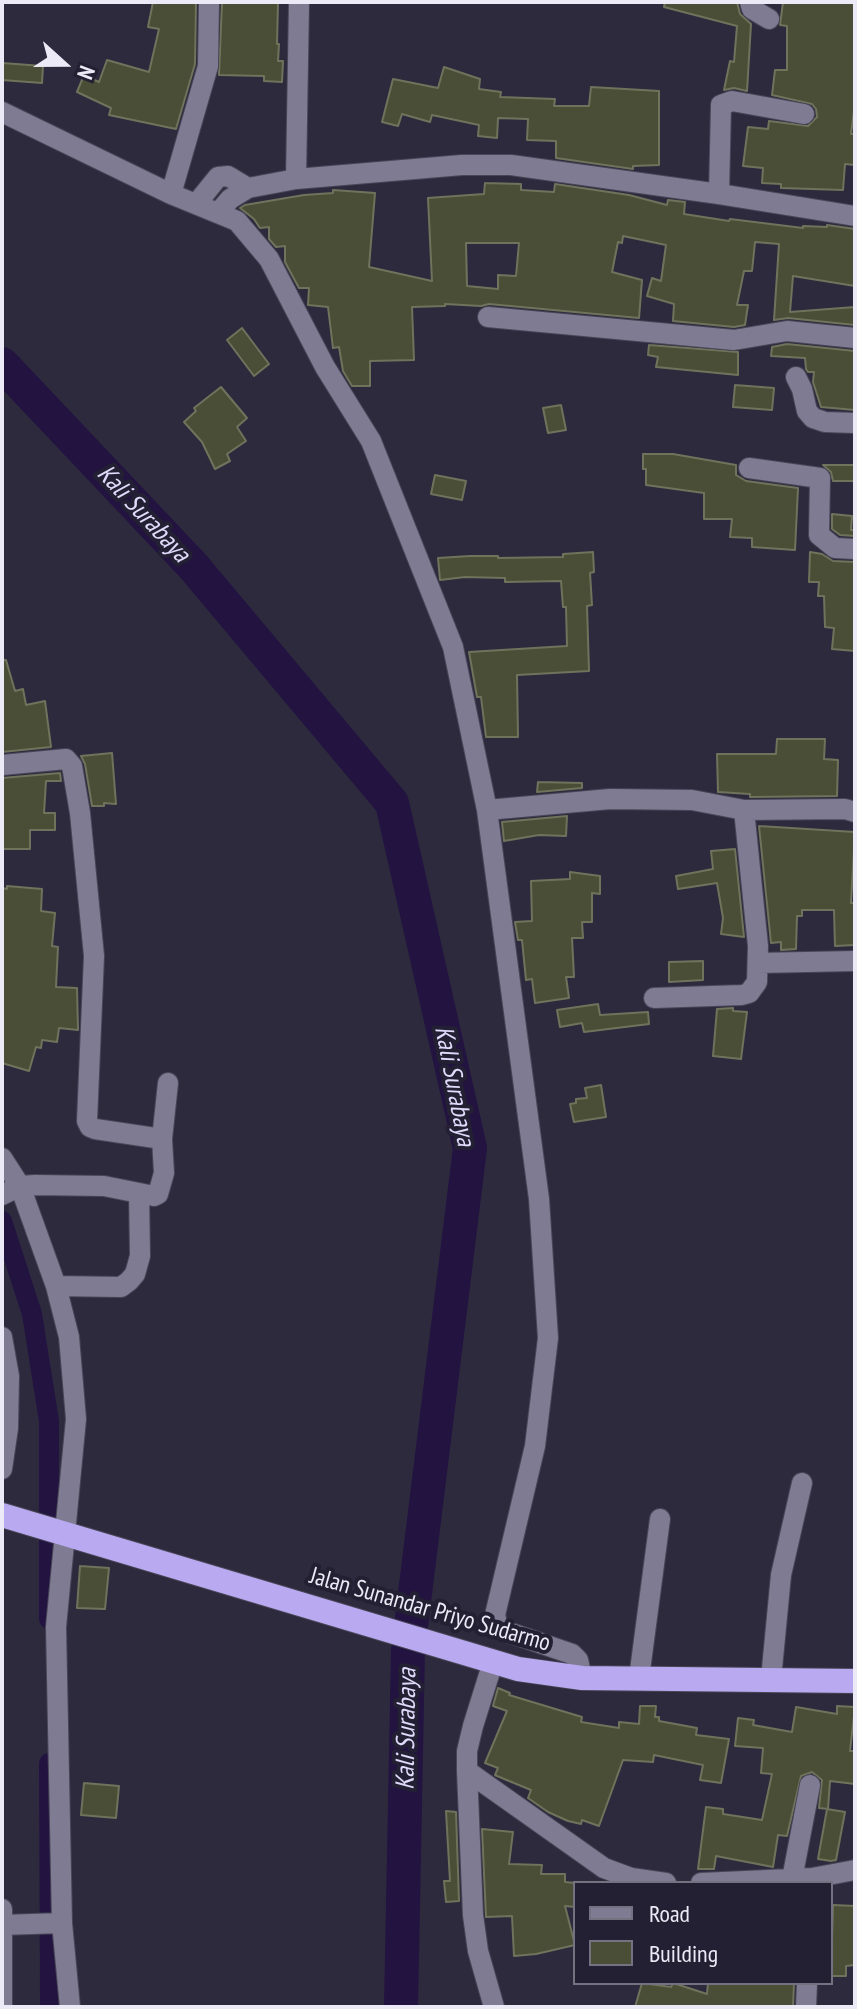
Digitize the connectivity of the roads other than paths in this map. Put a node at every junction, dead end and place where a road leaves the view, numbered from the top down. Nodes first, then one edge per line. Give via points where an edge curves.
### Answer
1 (209, 2) edge
2 (299, 2) edge
3 (750, 2) edge
4 (769, 19) dead end
5 (2, 112) edge
6 (804, 114) dead end
7 (296, 179) junction
8 (248, 188) junction
9 (171, 194) junction
10 (719, 194) junction
11 (197, 203) junction
12 (219, 212) junction
13 (855, 216) edge
14 (488, 317) dead end
15 (855, 338) edge
16 (796, 377) dead end
17 (855, 423) edge
18 (749, 468) dead end
19 (855, 549) edge
20 (2, 765) edge
21 (487, 810) junction
22 (744, 810) junction
23 (855, 812) edge
24 (855, 961) edge
25 (758, 963) junction
26 (654, 998) dead end
27 (168, 1083) dead end
28 (162, 1139) junction
29 (2, 1158) edge
30 (11, 1191) edge
31 (139, 1193) junction
32 (56, 1286) junction
33 (2, 1337) edge
34 (2, 1469) edge
35 (802, 1483) dead end
36 (6, 1516) edge
37 (660, 1519) dead end
38 (62, 1532) junction
39 (487, 1660) junction
40 (582, 1678) junction
41 (639, 1678) junction
42 (771, 1679) junction
43 (855, 1681) edge
44 (467, 1771) junction
45 (810, 1785) dead end
46 (855, 1870) edge
47 (805, 1880) edge
48 (652, 1881) edge
49 (770, 1881) edge
50 (7, 1919) edge
51 (57, 1923) junction
52 (807, 1985) edge
53 (2, 2007) edge
54 (70, 2007) edge
55 (494, 2007) edge
56 (806, 2007) edge

1 - 9 street via 208,66
2 - 7 street
3 - 4 street
5 - 9 street
6 - 10 street via 721,105
7 - 8 street
7 - 10 street via 511,165
8 - 11 street via 228,176 218,177
8 - 12 street
9 - 11 street
10 - 13 street
11 - 12 street
12 - 21 street via 237,221 269,259 371,441 453,647
14 - 15 street via 734,340 787,331
16 - 17 street via 813,418
18 - 19 street via 820,478 819,535 835,548
20 - 28 street via 66,759 72,766 94,956 87,1121 95,1129
21 - 22 street via 610,799 692,800
21 - 40 street via 539,1199 548,1338 535,1446 495,1615 505,1631 572,1654
22 - 23 street
22 - 25 street
24 - 25 street
25 - 26 street via 757,982 749,993
27 - 28 street
28 - 31 street via 162,1190 154,1196
29 - 30 street
30 - 31 street via 104,1186
30 - 32 street
31 - 32 street via 140,1256 129,1281 121,1287
32 - 38 street via 69,1337 76,1419
33 - 34 street via 9,1376
35 - 42 street via 781,1575
36 - 38 highway, Jalan Sunandar Priyo Sudarmo
37 - 41 street
38 - 39 highway, Jalan Sunandar Priyo Sudarmo
38 - 51 street via 56,1627
39 - 40 highway, Jalan Sunandar Priyo Sudarmo
39 - 44 street
40 - 41 highway, Jalan Sunandar Priyo Sudarmo
41 - 42 highway, Jalan Sunandar Priyo Sudarmo
42 - 43 highway, Jalan Sunandar Priyo Sudarmo
44 - 48 street via 604,1868
44 - 55 street via 473,1915
45 - 47 street
46 - 47 street
47 - 49 street
50 - 51 street
50 - 53 street
51 - 54 street
52 - 56 street

